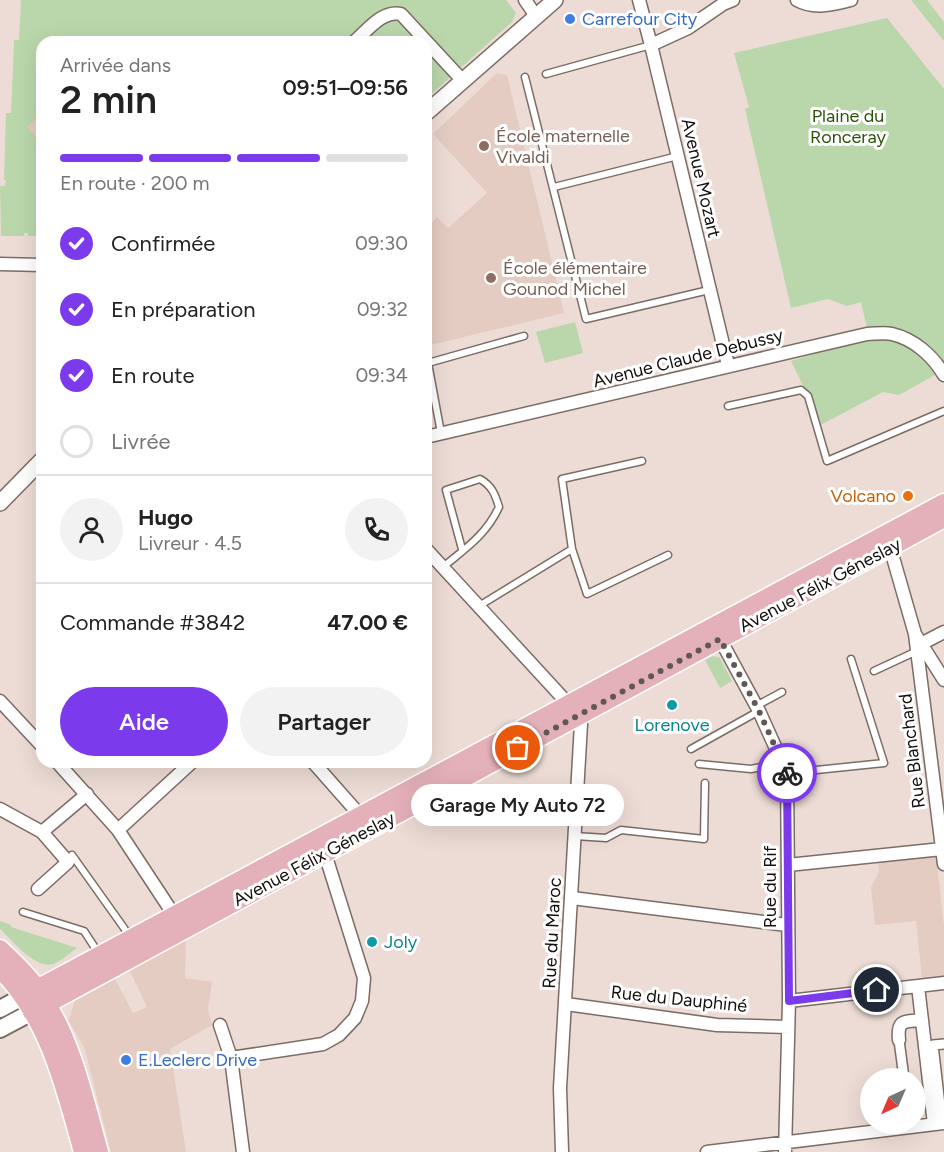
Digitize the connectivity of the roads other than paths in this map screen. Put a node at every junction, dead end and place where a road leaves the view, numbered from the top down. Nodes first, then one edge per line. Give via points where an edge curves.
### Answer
1 (525, 0) edge
2 (555, 0) edge
3 (639, 0) edge
4 (733, 0) edge
5 (797, 0) edge
6 (851, 0) edge
7 (536, 16) junction
8 (361, 36) edge
9 (421, 36) edge
10 (651, 45) junction
11 (432, 48) edge
12 (546, 74) dead end
13 (525, 77) dead end
14 (463, 81) junction
15 (432, 108) edge
16 (678, 156) junction
17 (554, 187) junction
18 (0, 264) edge
19 (36, 265) edge
20 (709, 290) junction
21 (524, 336) dead end
22 (432, 362) edge
23 (728, 365) junction
24 (944, 375) edge
25 (432, 385) edge
26 (728, 406) dead end
27 (944, 411) edge
28 (441, 433) junction
29 (432, 435) edge
30 (642, 461) dead end
31 (36, 466) edge
32 (0, 503) edge
33 (944, 503) edge
34 (944, 518) edge
35 (890, 547) junction
36 (462, 549) junction
37 (572, 549) junction
38 (432, 555) edge
39 (669, 555) dead end
40 (443, 567) junction
41 (479, 606) junction
42 (944, 632) edge
43 (720, 639) junction
44 (918, 644) junction
45 (851, 659) dead end
46 (874, 671) dead end
47 (944, 680) edge
48 (782, 692) dead end
49 (0, 701) edge
50 (758, 709) junction
51 (572, 711) junction
52 (36, 736) edge
53 (691, 749) dead end
54 (780, 756) junction
55 (699, 764) dead end
56 (63, 768) edge
57 (185, 768) edge
58 (318, 768) edge
59 (787, 773) junction
60 (705, 783) dead end
61 (87, 794) junction
62 (0, 809) edge
63 (364, 823) junction
64 (118, 830) junction
65 (42, 832) junction
66 (575, 836) junction
67 (942, 843) edge
68 (324, 854) junction
69 (72, 855) dead end
70 (944, 864) edge
71 (788, 865) junction
72 (38, 889) dead end
73 (572, 898) junction
74 (23, 912) dead end
75 (174, 915) junction
76 (787, 925) junction
77 (130, 939) junction
78 (0, 949) edge
79 (100, 955) junction
80 (0, 969) edge
81 (944, 982) edge
82 (918, 986) junction
83 (35, 1000) junction
84 (789, 1001) junction
85 (566, 1004) junction
86 (0, 1009) edge
87 (922, 1020) junction
88 (220, 1025) dead end
89 (788, 1027) junction
90 (0, 1029) edge
91 (899, 1040) joint
92 (944, 1044) edge
93 (231, 1058) junction
94 (903, 1068) edge
95 (941, 1121) edge
96 (926, 1123) edge
97 (861, 1134) edge
98 (785, 1148) edge
99 (83, 1152) edge
100 (99, 1152) edge
101 (243, 1152) edge
102 (562, 1152) edge
103 (707, 1152) edge

1 - 7 street
2 - 7 street
3 - 10 street, Avenue Mozart
4 - 10 street
5 - 6 street via 826,6
7 - 14 street
8 - 9 street via 393,12 401,14
10 - 12 lane
10 - 16 street, Avenue Mozart
11 - 14 street
13 - 17 lane
14 - 15 street
16 - 17 lane
16 - 20 street, Avenue Mozart
17 - 20 lane via 586,319
18 - 19 street
20 - 23 street, Avenue Mozart
21 - 22 lane
23 - 24 street, Avenue Claude Debussy via 867,334 891,333 929,354
23 - 28 street, Avenue Claude Debussy
25 - 28 lane
26 - 27 lane via 801,390 808,396 827,461
28 - 29 street, Avenue Claude Debussy
30 - 37 lane via 562,479
31 - 32 street
33 - 51 main road, Avenue Félix Géneslay
34 - 35 main road, Avenue Félix Géneslay
35 - 43 main road, Avenue Félix Géneslay
35 - 44 street
36 - 36 lane via 491,524 499,507 489,484 480,479 446,490
36 - 40 lane
37 - 39 lane via 587,594
37 - 41 lane
38 - 40 street
40 - 41 street
41 - 51 street
42 - 44 street
43 - 50 street, Rue du Rif
43 - 51 main road, Avenue Félix Géneslay
44 - 46 lane
44 - 47 street
44 - 67 street, Rue Blanchard
45 - 59 lane via 884,763
48 - 50 lane
49 - 52 street
50 - 53 lane
50 - 54 street, Rue du Rif
51 - 63 main road, Avenue Félix Géneslay
51 - 66 street, Rue du Maroc via 581,724
54 - 55 lane via 751,769
54 - 59 street, Rue du Rif
56 - 61 street
57 - 64 street
58 - 63 street
59 - 71 street, Rue du Rif
60 - 66 lane via 704,839 621,830 606,838
61 - 64 street
61 - 65 street
62 - 65 street
63 - 68 main road, Avenue Félix Géneslay
63 - 75 main road, Avenue Félix Géneslay
64 - 75 street
65 - 72 street via 68,862
66 - 73 street, Rue du Maroc
67 - 70 street, Rue Blanchard
67 - 71 street
68 - 83 main road, Avenue Félix Géneslay
68 - 93 street via 364,978 362,1001 355,1018 339,1035 323,1044
69 - 77 lane
71 - 76 street, Rue du Rif
73 - 76 street
73 - 85 street, Rue du Maroc
74 - 79 lane via 84,931
75 - 77 main road, Avenue Félix Géneslay
76 - 84 street, Rue du Rif
77 - 79 main road, Avenue Félix Géneslay
78 - 83 main road
79 - 83 main road, Avenue Félix Géneslay
80 - 83 main road
81 - 82 street
82 - 84 street
82 - 87 street
83 - 86 main road, Avenue Félix Géneslay
83 - 90 main road, Avenue Félix Géneslay
83 - 99 main road
83 - 100 main road via 63,1036
84 - 89 street, Rue du Rif
85 - 89 street, Rue du Dauphiné via 717,1024
85 - 102 street, Rue du Maroc via 560,1088
87 - 91 street via 900,1024
87 - 95 street
88 - 93 street
89 - 98 street, Rue du Rif
91 - 94 street
92 - 95 street via 933,1045
93 - 101 street
95 - 96 street
97 - 98 street
98 - 103 street

